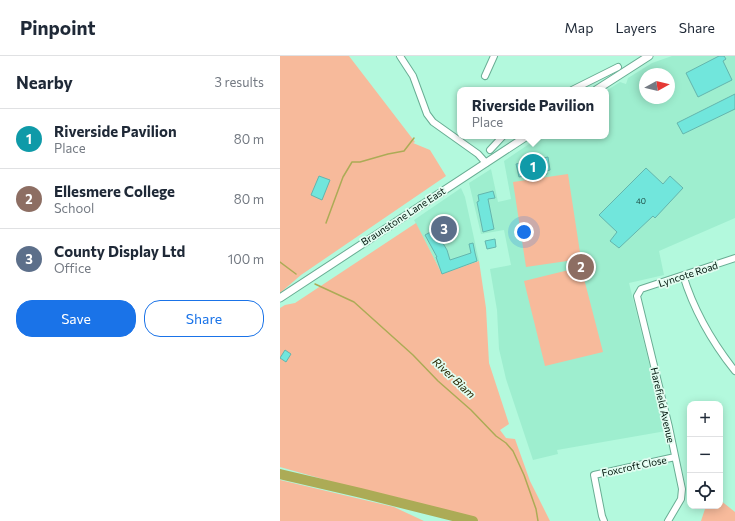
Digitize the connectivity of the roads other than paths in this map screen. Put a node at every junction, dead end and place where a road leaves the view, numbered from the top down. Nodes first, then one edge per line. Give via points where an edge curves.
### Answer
1 (400, 56) edge
2 (494, 56) edge
3 (649, 56) edge
4 (618, 67) dead end
5 (485, 76) dead end
6 (578, 87) edge
7 (601, 87) edge
8 (500, 139) edge
9 (523, 139) edge
10 (490, 150) dead end
11 (486, 163) junction
12 (735, 258) edge
13 (683, 275) junction
14 (640, 288) joint
15 (280, 298) edge
16 (735, 371) edge
17 (675, 457) junction
18 (604, 521) edge
19 (668, 521) edge

1 - 11 street via 413,76 427,114 433,122 478,154
2 - 5 street
3 - 7 street
4 - 6 street
8 - 10 street
9 - 11 street, Braunstone Lane East
11 - 15 street, Braunstone Lane East
12 - 13 street, Lyncote Road
13 - 14 street, Lyncote Road
13 - 16 street via 704,325
14 - 17 street, Harefield Avenue via 636,296
17 - 18 street, Foxcroft Close via 594,474
17 - 19 street, Harefield Avenue via 682,494

